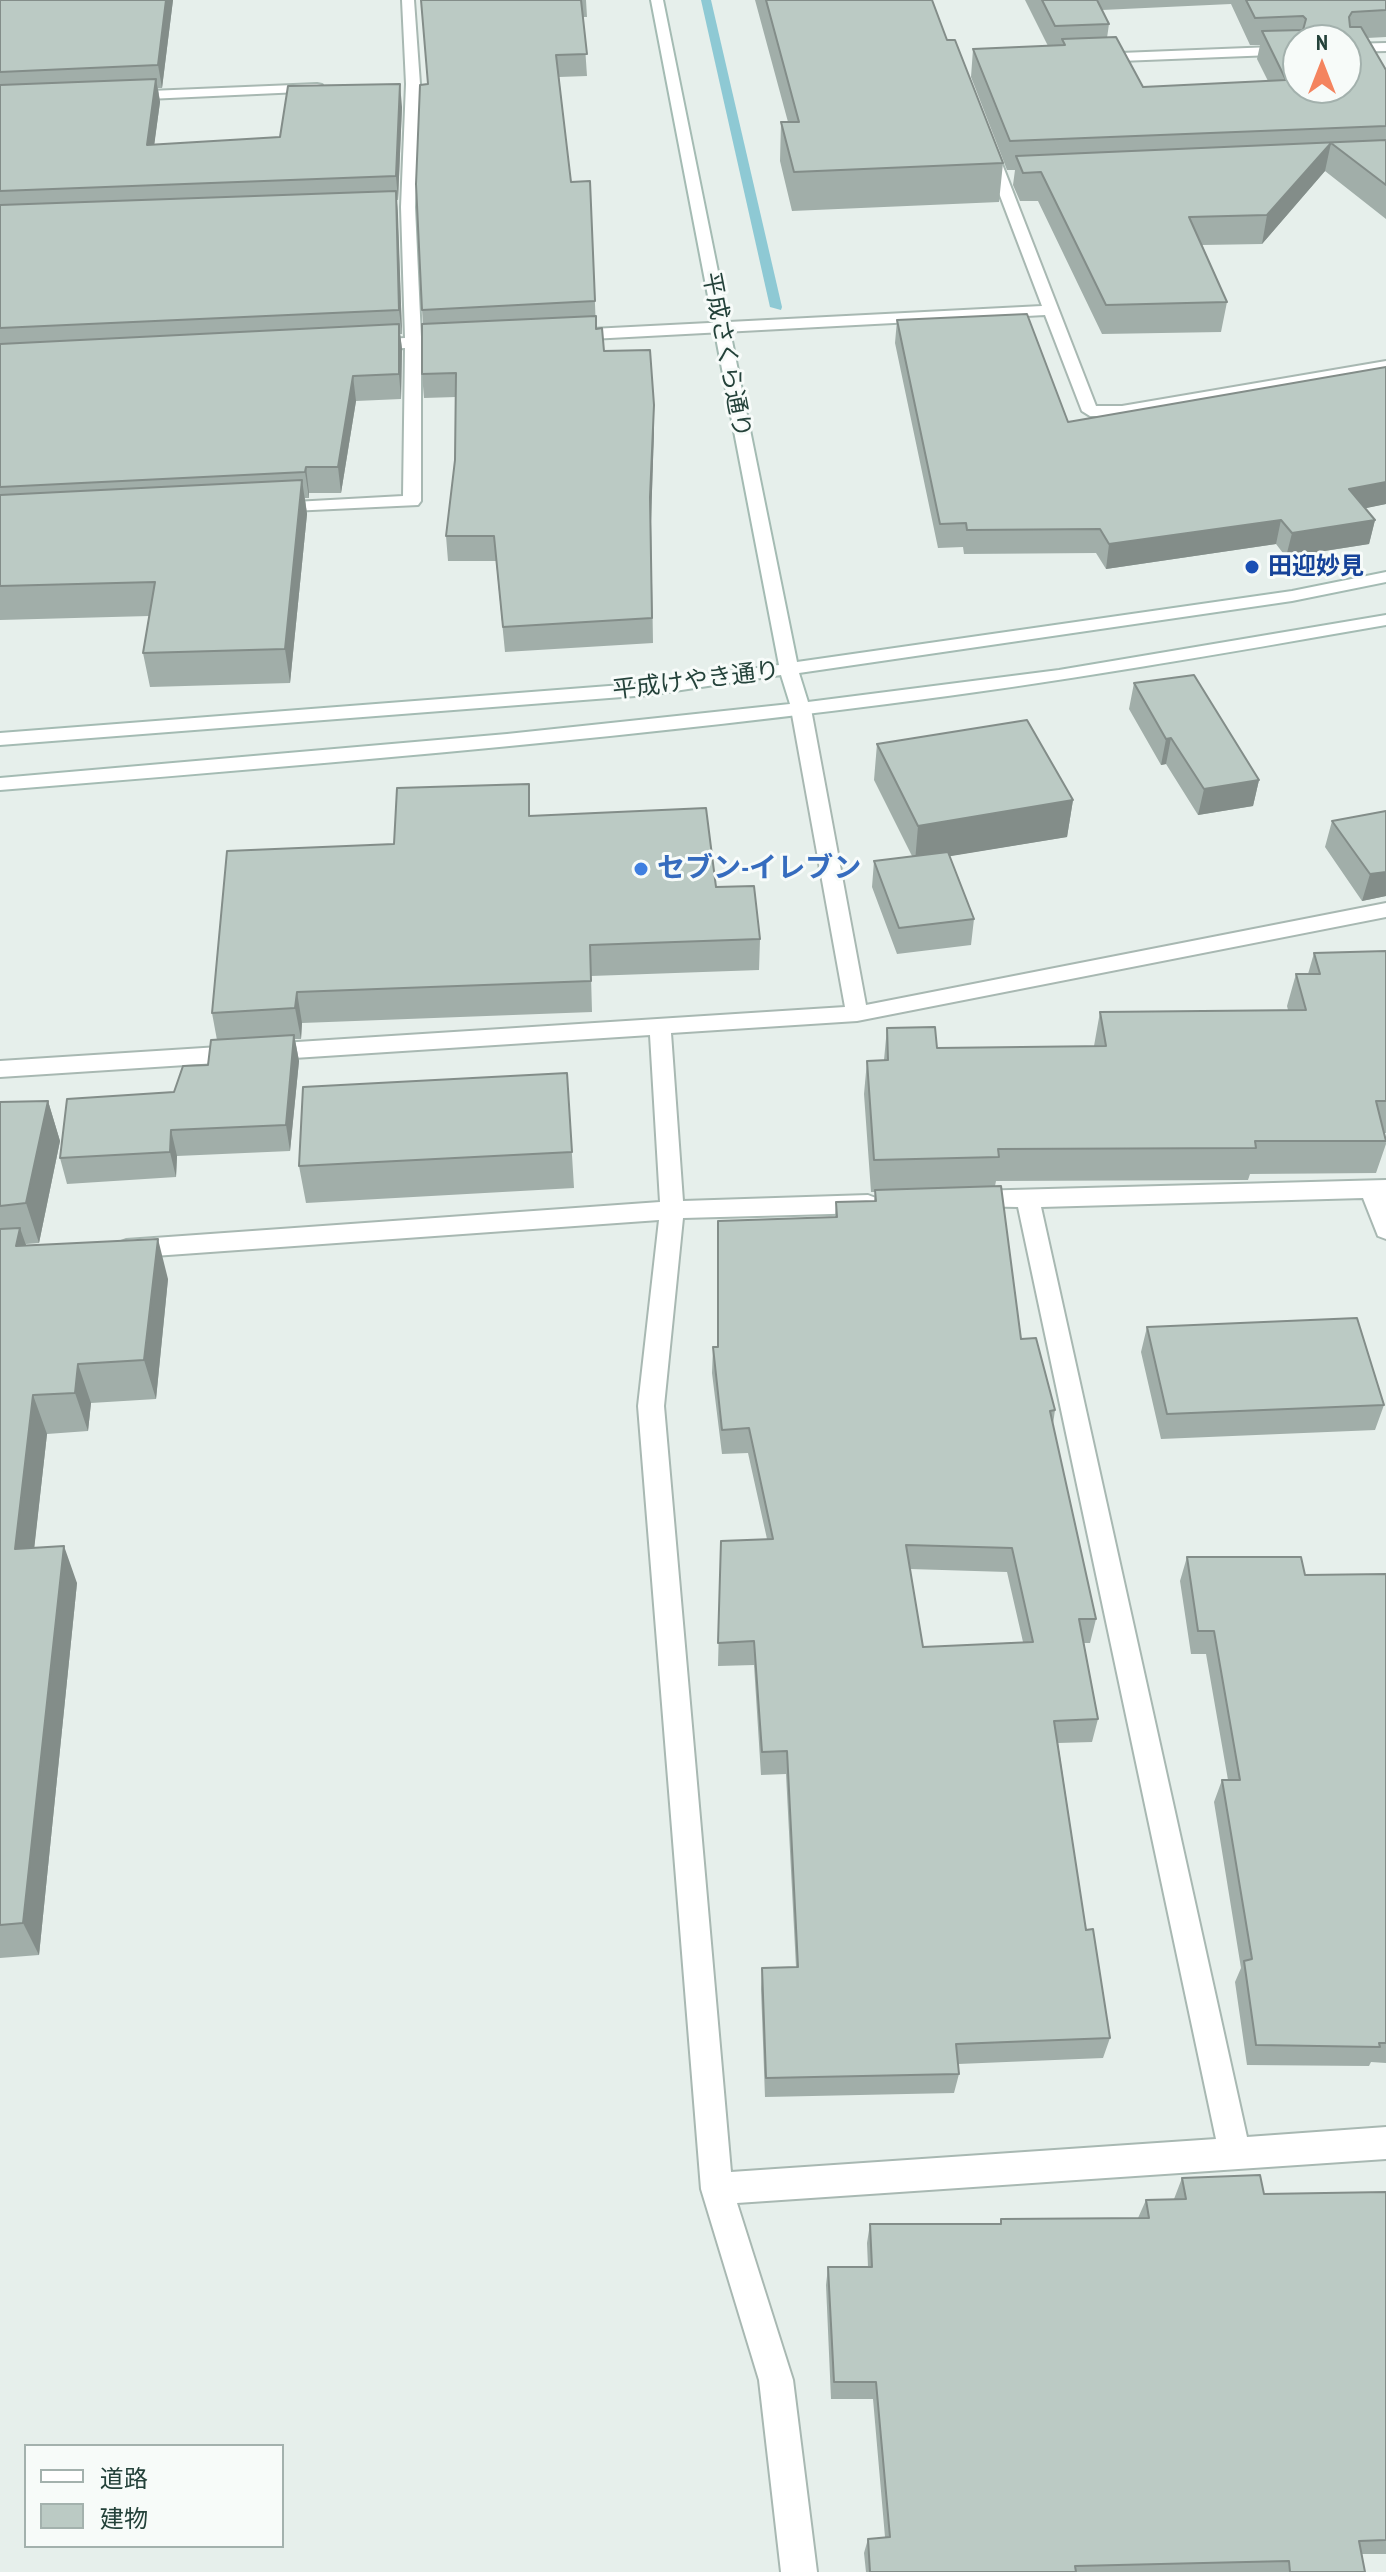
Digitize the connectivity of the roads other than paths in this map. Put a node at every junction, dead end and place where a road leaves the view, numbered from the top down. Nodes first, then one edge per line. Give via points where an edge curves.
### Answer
1 (408, 0) edge
2 (657, 0) edge
3 (1386, 47) edge
4 (1362, 48) edge
5 (1282, 51) edge
6 (1081, 59) edge
7 (334, 87) edge
8 (111, 97) edge
9 (984, 135) edge
10 (1053, 310) junction
11 (720, 328) junction
12 (554, 336) edge
13 (476, 340) edge
14 (413, 342) junction
15 (349, 345) edge
16 (1386, 366) edge
17 (254, 509) edge
18 (1386, 577) edge
19 (1386, 620) edge
20 (789, 670) junction
21 (801, 709) junction
22 (0, 739) edge
23 (0, 784) edge
24 (1386, 910) edge
25 (857, 1014) junction
26 (660, 1028) junction
27 (0, 1069) edge
28 (1379, 1190) edge
29 (1028, 1199) junction
30 (950, 1201) edge
31 (888, 1203) edge
32 (672, 1210) junction
33 (1386, 1230) edge
34 (109, 1250) edge
35 (1386, 2143) edge
36 (1235, 2153) junction
37 (717, 2189) junction
38 (799, 2572) edge

1 - 14 street via 400,207
2 - 11 street, 平成さくら通り
3 - 4 street
5 - 6 street
7 - 8 street
9 - 10 street via 1007,177
10 - 11 street
10 - 16 street via 1090,411 1122,411
11 - 12 street
11 - 20 street, 平成さくら通り
13 - 14 street
14 - 15 street
14 - 17 street via 412,501
18 - 20 street, 平成けやき通り via 1292,596
19 - 21 street, 平成けやき通り via 1014,682
20 - 21 street, 平成さくら通り
20 - 22 street, 平成けやき通り via 648,689
21 - 23 street, 平成けやき通り via 402,751
21 - 25 street, 平成さくら通り
24 - 25 street
25 - 26 street
26 - 27 street
26 - 32 street
28 - 29 street
28 - 33 street
29 - 30 street
29 - 36 street
31 - 32 street
32 - 34 street
32 - 37 street via 651,1406
35 - 36 street
36 - 37 street
37 - 38 street via 776,2380

